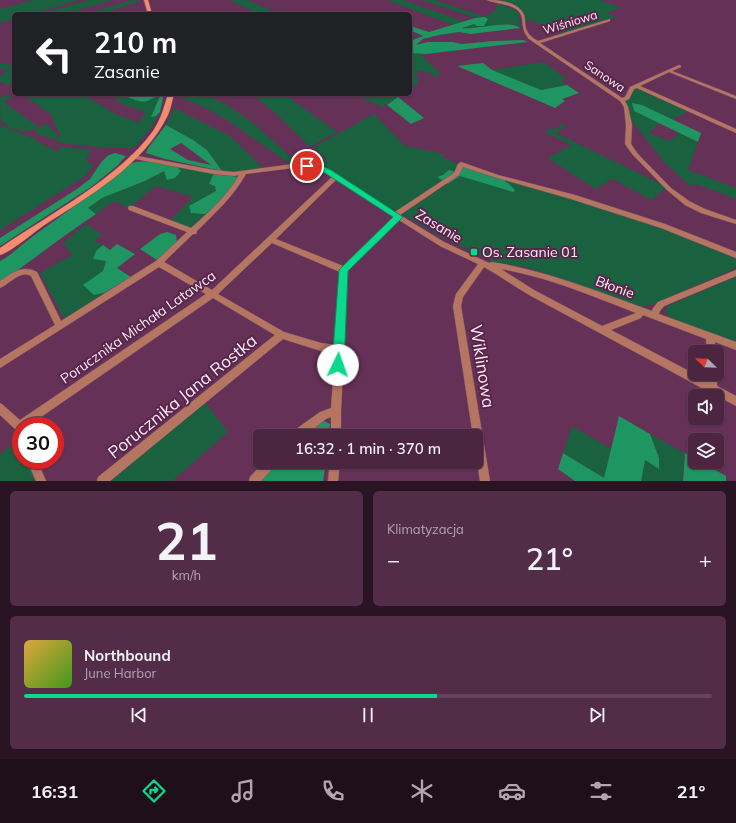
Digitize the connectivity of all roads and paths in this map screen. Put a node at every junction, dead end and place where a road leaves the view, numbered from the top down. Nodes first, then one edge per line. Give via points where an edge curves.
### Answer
1 (146, 0) edge
2 (489, 0) edge
3 (149, 12) edge
4 (609, 20) dead end
5 (537, 43) junction
6 (679, 66) dead end
7 (669, 70) junction
8 (637, 86) junction
9 (170, 96) edge
10 (736, 98) edge
11 (622, 100) junction
12 (736, 131) edge
13 (132, 157) junction
14 (243, 174) junction
15 (337, 176) junction
16 (131, 208) dead end
17 (397, 216) junction
18 (736, 222) edge
19 (194, 232) junction
20 (270, 239) junction
21 (0, 252) edge
22 (736, 255) edge
23 (159, 263) junction
24 (482, 264) junction
25 (344, 270) junction
26 (736, 272) edge
27 (0, 285) edge
28 (212, 294) junction
29 (641, 311) junction
30 (654, 316) junction
31 (60, 326) junction
32 (601, 330) junction
33 (282, 335) junction
34 (710, 337) junction
35 (711, 345) edge
36 (736, 346) edge
37 (339, 349) junction
38 (0, 364) edge
39 (711, 389) edge
40 (724, 395) edge
41 (736, 401) edge
42 (0, 408) edge
43 (336, 411) junction
44 (37, 417) edge
45 (12, 421) edge
46 (304, 429) edge
47 (336, 429) edge
48 (35, 469) edge
49 (265, 469) edge
50 (334, 469) edge
51 (40, 481) edge
52 (102, 481) edge
53 (254, 481) edge
54 (333, 481) edge
55 (485, 481) edge

1 - 3 street
2 - 5 street, Sanowa via 520,11 525,32
4 - 5 street, Wiśniowa
5 - 11 street, Sanowa
6 - 7 street
7 - 8 street
7 - 10 street
8 - 11 street
8 - 12 street
9 - 13 street via 152,136
11 - 18 street, Sanowa via 629,124 628,144 635,154 669,189 687,203
13 - 14 street, Zasanie via 214,172
13 - 21 street via 102,182
14 - 15 street, Zasanie via 301,165 319,168
14 - 19 street via 223,202
15 - 17 street, Zasanie
15 - 20 street, Porucznika Michała Latawca
16 - 19 street
17 - 22 street via 457,174 461,164 663,226
17 - 24 street, Zasanie via 442,244
17 - 25 street
19 - 23 street
20 - 25 street
20 - 28 street, Porucznika Michała Latawca
23 - 28 street
23 - 31 street
24 - 29 street, Błonie via 517,269 551,278
24 - 32 street, Zasanie
24 - 55 street, Wiklinowa via 459,296 457,306
25 - 37 street
26 - 30 street via 661,304
27 - 31 street via 26,270 34,274
28 - 33 street
28 - 44 street, Porucznika Michała Latawca
29 - 30 street, Błonie
29 - 32 street via 638,316
30 - 34 street, Błonie
31 - 38 street
32 - 39 street, Zasanie
33 - 37 street via 321,347
33 - 52 street, Porucznika Jana Rostka
34 - 35 street
34 - 36 street, Błonie
37 - 43 street
40 - 41 street, Zasanie
42 - 45 street
43 - 46 street via 323,415
43 - 47 street
48 - 51 street
49 - 53 street
50 - 54 street

